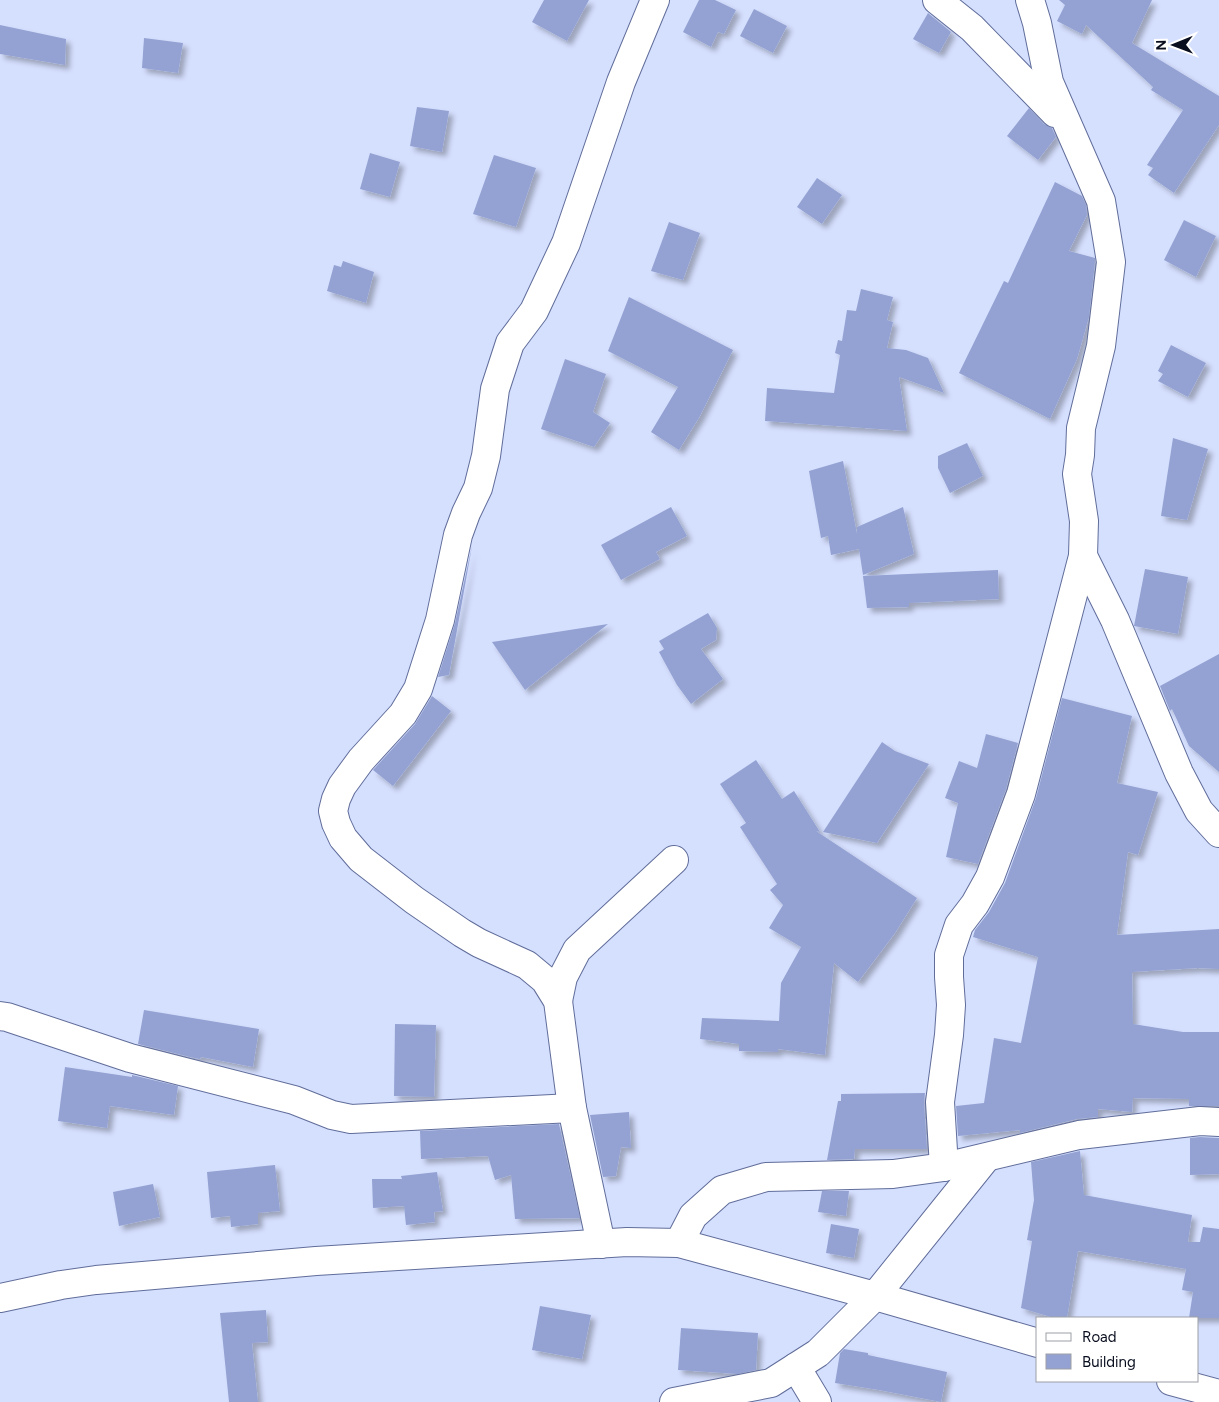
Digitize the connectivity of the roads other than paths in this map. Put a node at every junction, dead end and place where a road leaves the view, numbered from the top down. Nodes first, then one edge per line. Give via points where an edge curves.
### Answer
1 (655, 0) edge
2 (937, 0) edge
3 (1030, 0) edge
4 (1069, 127) junction
5 (1083, 556) junction
6 (1219, 832) edge
7 (674, 860) dead end
8 (558, 1001) junction
9 (0, 1016) edge
10 (572, 1108) junction
11 (1219, 1122) edge
12 (986, 1158) junction
13 (944, 1167) junction
14 (678, 1243) junction
15 (601, 1244) junction
16 (876, 1296) junction
17 (0, 1298) edge
18 (1036, 1341) edge
19 (796, 1367) junction
20 (1175, 1382) edge
21 (1219, 1394) edge
22 (674, 1402) edge
23 (817, 1402) edge

1 - 8 street via 621,82 566,243 534,311 510,342 494,389 486,456 478,488 458,535 440,620 418,689 403,714 342,786 334,811 343,838 361,859 462,933 528,965 545,980
2 - 4 street via 972,28
3 - 4 street via 1049,82
4 - 5 street via 1101,202 1111,262 1101,346 1081,428 1077,474 1084,521
5 - 6 street via 1115,620 1179,773 1199,810
5 - 13 street via 1021,794 990,877 959,925 949,955 951,1005 940,1102
7 - 8 street via 577,950 563,977
8 - 10 street
9 - 10 street via 130,1058 294,1100 351,1119
10 - 15 street
11 - 12 street via 1200,1121 1079,1135
12 - 13 street
12 - 16 street
13 - 14 street via 893,1174 766,1177 722,1190 693,1216
14 - 15 street
14 - 16 street
15 - 17 street via 316,1261 96,1280 61,1284
16 - 18 street
16 - 19 street via 818,1353
19 - 22 street via 771,1383
19 - 23 street
20 - 21 street

